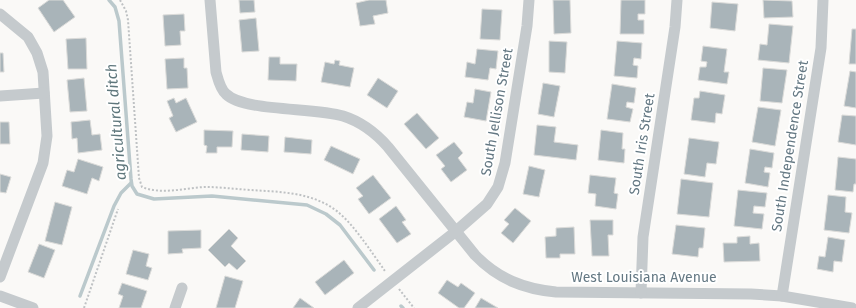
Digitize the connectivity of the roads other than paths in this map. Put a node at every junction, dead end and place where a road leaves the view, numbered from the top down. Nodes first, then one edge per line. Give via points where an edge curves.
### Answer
1 (210, 0) edge
2 (529, 0) edge
3 (677, 0) edge
4 (823, 0) edge
5 (0, 14) edge
6 (44, 93) junction
7 (0, 96) edge
8 (455, 232) junction
9 (0, 277) edge
10 (182, 288) dead end
11 (642, 293) junction
12 (0, 296) edge
13 (782, 296) junction
14 (33, 308) edge
15 (175, 308) edge
16 (358, 308) edge
17 (852, 308) edge

1 - 8 street, West Louisiana Avenue via 216,72 226,95 254,105 333,113 363,124 388,147
2 - 8 street, South Jellison Street via 526,33 501,182 492,198
3 - 11 street, South Iris Street via 643,237
4 - 13 street, South Independence Street via 820,48
5 - 6 street via 20,30 33,45 41,63
6 - 7 street
6 - 9 street via 47,136 45,154
8 - 11 street, West Louisiana Avenue via 488,268 506,280 526,287 556,292
8 - 16 street, South Jellison Street
10 - 15 street
11 - 13 street, West Louisiana Avenue
12 - 14 street
13 - 17 street, West Louisiana Avenue

